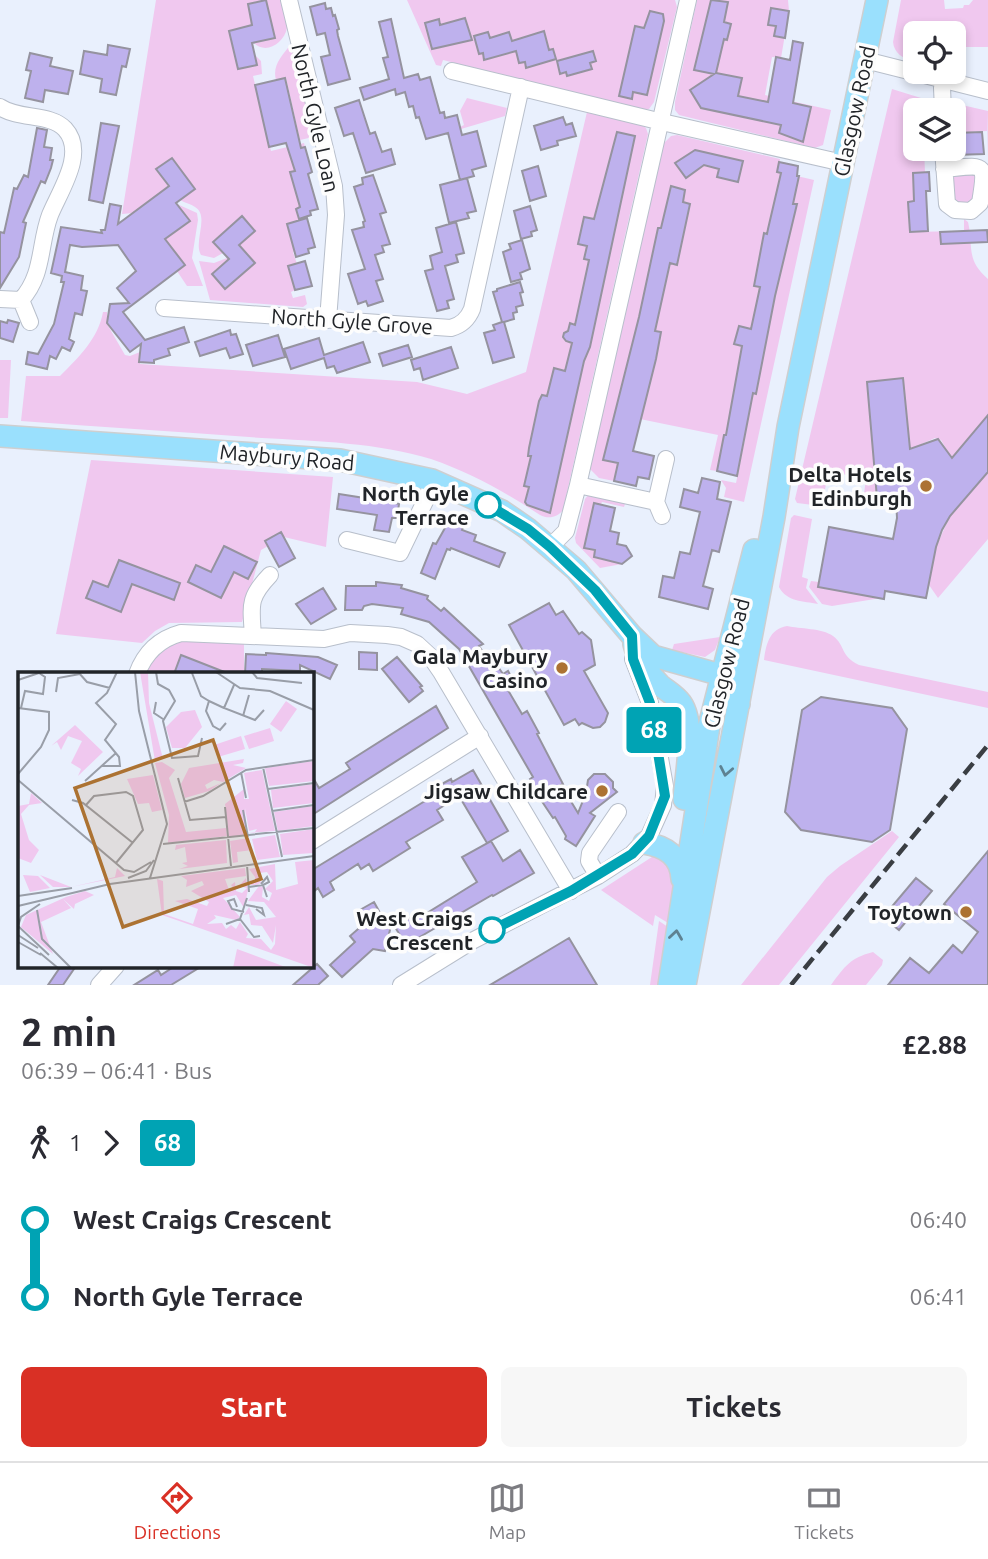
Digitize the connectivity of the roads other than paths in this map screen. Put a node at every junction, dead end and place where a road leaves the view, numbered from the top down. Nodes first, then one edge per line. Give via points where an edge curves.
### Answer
1 (289, 0) edge
2 (688, 0) edge
3 (877, 0) edge
4 (864, 60) junction
5 (903, 70) edge
6 (452, 71) dead end
7 (960, 84) edge
8 (521, 87) junction
9 (988, 91) edge
10 (1, 110) edge
11 (662, 122) junction
12 (944, 161) edge
13 (843, 163) junction
14 (944, 169) dead end
15 (0, 299) edge
16 (21, 300) junction
17 (164, 308) dead end
18 (328, 320) junction
19 (30, 322) dead end
20 (788, 427) junction
21 (0, 436) edge
22 (666, 459) dead end
23 (432, 480) junction
24 (578, 485) junction
25 (347, 540) dead end
26 (550, 547) junction
27 (271, 575) dead end
28 (253, 636) junction
29 (632, 636) junction
30 (674, 661) junction
31 (138, 672) edge
32 (727, 689) junction
33 (661, 695) junction
34 (480, 736) junction
35 (618, 812) dead end
36 (313, 840) edge
37 (643, 843) junction
38 (689, 846) junction
39 (598, 876) junction
40 (683, 885) junction
41 (571, 891) junction
42 (114, 968) edge
43 (99, 985) edge
44 (401, 985) edge
45 (668, 985) edge
46 (685, 985) edge

1 - 18 street, North Gyle Loan via 334,186
2 - 11 street
3 - 4 main road, Glasgow Road
4 - 5 street
4 - 13 main road, Glasgow Road
6 - 8 street
7 - 9 street
8 - 11 street
8 - 18 street, North Gyle Grove via 469,316 451,328
10 - 16 street via 63,126 72,147 71,170 51,214 40,266
11 - 13 street
11 - 24 street
12 - 14 street
13 - 20 main road, Glasgow Road
15 - 16 street
16 - 19 street
17 - 18 street, North Gyle Grove
20 - 32 main road, Glasgow Road via 734,632
20 - 32 main road, Glasgow Road via 745,668
21 - 23 main road, Maybury Road via 340,460
22 - 24 street via 659,509
23 - 25 street via 400,554
23 - 26 main road, Maybury Road via 502,512
24 - 26 street via 566,531
26 - 29 main road, Maybury Road via 595,590
27 - 28 street via 253,597
28 - 31 street via 173,635 152,648
28 - 34 street via 324,639 350,633 401,637 430,656
29 - 30 main road, Maybury Road via 653,656
29 - 33 main road via 638,657
30 - 32 main road, Maybury Road
30 - 33 street
32 - 33 main road via 704,697
32 - 38 main road, Glasgow Road
32 -> 46 main road, Glasgow Road
33 - 37 street via 665,796
33 - 38 main road via 686,713 683,827
34 - 36 street
34 - 41 street
35 - 39 street via 590,853
37 - 39 street
37 - 40 main road via 662,847 677,859
38 - 40 main road, Glasgow Road
39 - 41 street
45 -> 40 main road, Glasgow Road
41 - 44 street via 472,941
42 - 43 street

